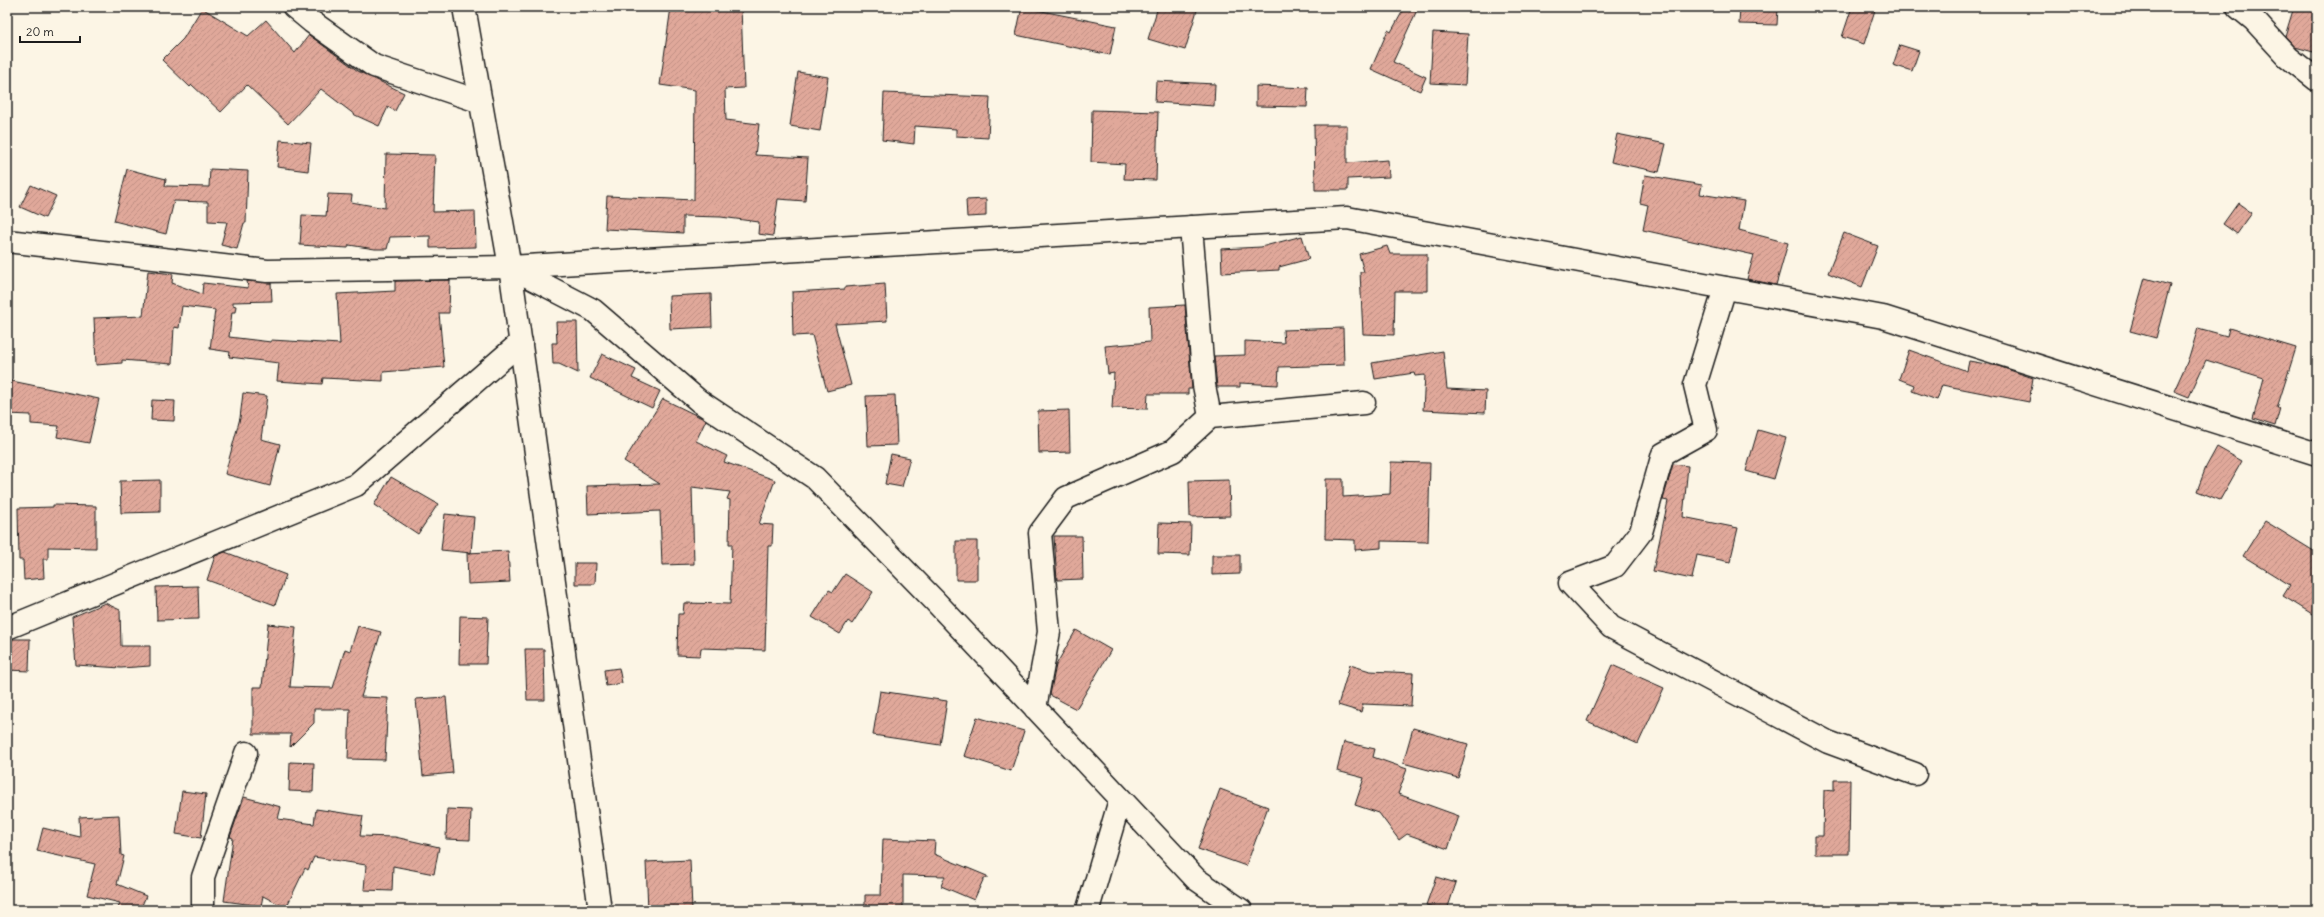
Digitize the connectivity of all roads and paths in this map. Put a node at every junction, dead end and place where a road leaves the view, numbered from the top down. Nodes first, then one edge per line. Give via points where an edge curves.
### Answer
1 (294, 7) edge
2 (464, 7) edge
3 (2238, 7) edge
4 (2317, 80) edge
5 (481, 102) junction
6 (1191, 227) junction
7 (7, 241) edge
8 (510, 267) junction
9 (1725, 288) junction
10 (521, 342) junction
11 (1364, 403) dead end
12 (1210, 417) junction
13 (2317, 454) edge
14 (7, 628) edge
15 (1035, 708) junction
16 (246, 753) dead end
17 (1915, 774) dead end
18 (1120, 800) junction
19 (1088, 909) dead end
20 (203, 910) edge
21 (600, 910) edge
22 (1241, 910) edge

1 - 5 street via 374,66
2 - 5 street
3 - 4 street via 2254,20 2288,57
5 - 8 street
6 - 8 street
6 - 9 street via 1347,218
6 - 12 street via 1204,385
7 - 8 street via 267,271
8 - 10 street
8 - 15 street via 593,310 699,401 815,478
9 - 13 street via 1883,317
9 - 17 street via 1695,385 1706,430 1663,454 1641,532 1615,566 1570,583 1611,627 1828,742
10 - 14 street via 356,484
10 - 21 street
11 - 12 street
12 - 15 street via 1173,451 1066,498 1040,533 1049,632
15 - 18 street
16 - 20 street via 203,877
18 - 19 street
18 - 22 street via 1196,879

